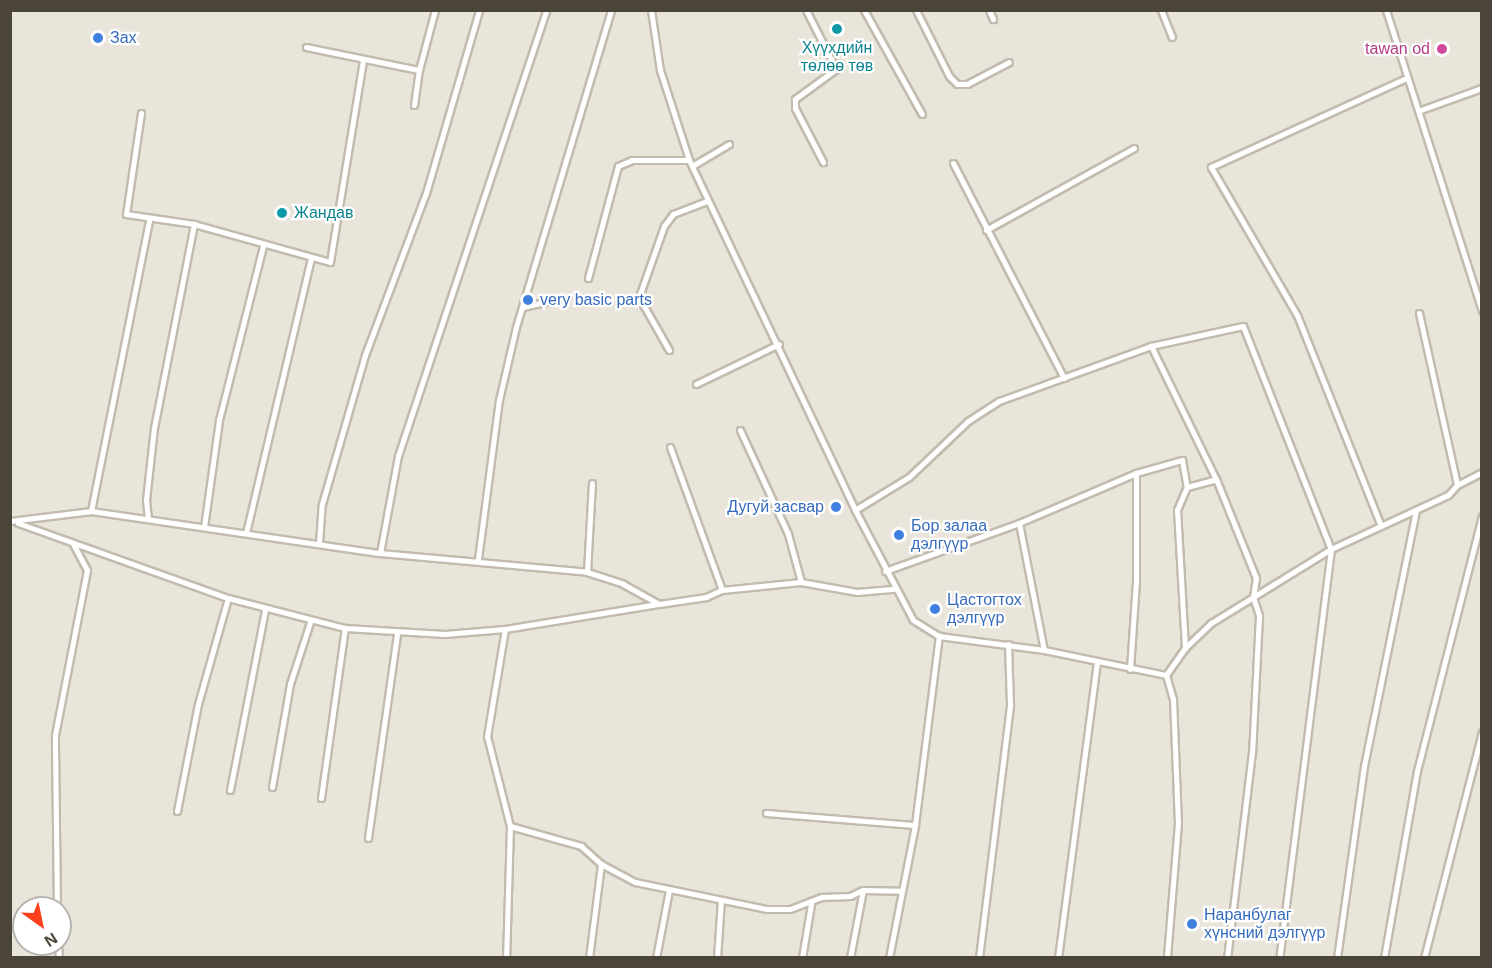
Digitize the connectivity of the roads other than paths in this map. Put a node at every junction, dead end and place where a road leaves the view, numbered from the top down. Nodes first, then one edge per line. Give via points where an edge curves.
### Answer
1 (435, 10) edge
2 (479, 10) edge
3 (546, 10) edge
4 (611, 10) edge
5 (651, 10) edge
6 (806, 10) edge
7 (864, 10) edge
8 (916, 10) edge
9 (989, 10) edge
10 (1161, 10) edge
11 (1386, 10) edge
12 (993, 19) dead end
13 (1172, 37) dead end
14 (306, 47) dead end
15 (363, 60) junction
16 (1009, 62) dead end
17 (419, 70) junction
18 (1407, 78) junction
19 (1482, 88) edge
20 (414, 105) dead end
21 (1418, 111) junction
22 (141, 113) dead end
23 (922, 114) dead end
24 (729, 144) dead end
25 (1134, 148) dead end
26 (823, 162) dead end
27 (690, 163) junction
28 (953, 163) dead end
29 (707, 201) junction
30 (149, 220) junction
31 (194, 224) junction
32 (986, 230) junction
33 (263, 246) junction
34 (311, 258) junction
35 (588, 278) dead end
36 (559, 298) dead end
37 (522, 307) junction
38 (1482, 311) edge
39 (1419, 313) dead end
40 (779, 344) junction
41 (1151, 346) junction
42 (669, 350) dead end
43 (1064, 378) junction
44 (696, 384) dead end
45 (740, 430) dead end
46 (670, 447) dead end
47 (1482, 472) edge
48 (1136, 473) junction
49 (1216, 478) junction
50 (592, 483) dead end
51 (1457, 485) junction
52 (1187, 487) junction
53 (855, 510) junction
54 (91, 511) junction
55 (1416, 511) junction
56 (1482, 516) edge
57 (148, 519) junction
58 (13, 522) edge
59 (1019, 523) junction
60 (1380, 526) junction
61 (204, 527) junction
62 (246, 533) junction
63 (72, 542) junction
64 (319, 543) junction
65 (1331, 549) junction
66 (380, 553) junction
67 (478, 559) junction
68 (885, 571) junction
69 (587, 572) junction
70 (801, 582) junction
71 (894, 589) junction
72 (722, 590) junction
73 (1253, 597) junction
74 (228, 598) junction
75 (659, 604) junction
76 (265, 610) junction
77 (310, 622) junction
78 (345, 628) junction
79 (505, 629) junction
80 (397, 634) junction
81 (939, 636) junction
82 (1008, 644) junction
83 (1185, 648) junction
84 (1044, 650) junction
85 (1097, 663) junction
86 (1130, 669) junction
87 (1166, 675) junction
88 (1482, 732) edge
89 (272, 787) dead end
90 (230, 790) dead end
91 (321, 798) dead end
92 (177, 810) dead end
93 (766, 813) dead end
94 (915, 825) junction
95 (510, 826) junction
96 (368, 838) dead end
97 (601, 864) junction
98 (669, 890) junction
99 (863, 890) junction
100 (902, 891) junction
101 (57, 896) edge
102 (721, 900) junction
103 (811, 904) junction
104 (506, 957) edge
105 (589, 957) edge
106 (656, 957) edge
107 (717, 957) edge
108 (802, 957) edge
109 (850, 957) edge
110 (889, 957) edge
111 (979, 957) edge
112 (1058, 957) edge
113 (1167, 957) edge
114 (1227, 957) edge
115 (1279, 957) edge
116 (1337, 957) edge
117 (1384, 957) edge
118 (1424, 957) edge

1 - 17 street
2 - 64 street via 426,193 365,356 322,504
3 - 66 street via 398,456
4 - 37 street
5 - 27 street via 660,69
6 - 26 street via 836,69 795,99 795,108
7 - 23 street
8 - 16 street via 949,76 957,84 967,84
9 - 12 street
10 - 13 street
11 - 18 street
14 - 15 street
15 - 17 street
15 - 34 street via 330,262
17 - 20 street
18 - 21 street
18 - 60 street via 1211,167 1297,315
19 - 21 street
21 - 38 street
22 - 30 street via 126,214
24 - 27 street
25 - 32 street
27 - 29 street
27 - 35 street via 632,160 618,166
28 - 32 street
29 - 40 street
29 - 42 street via 673,214 664,226 640,294 640,301
30 - 31 street
30 - 54 street
31 - 33 street
31 - 57 street via 154,428 146,500
32 - 43 street
33 - 34 street
33 - 61 street via 219,420
34 - 62 street
36 - 37 street
37 - 67 street via 499,400
39 - 51 street
40 - 44 street
40 - 53 street
41 - 43 street
41 - 49 street
41 - 65 street via 1243,326
43 - 53 street via 999,401 968,421 909,477
45 - 70 street via 788,534
46 - 72 street
47 - 51 street
48 - 52 street via 1182,460
48 - 59 street
48 - 86 street via 1137,560
49 - 52 street
49 - 73 street via 1256,578
50 - 69 street
51 - 55 street via 1448,495
52 - 83 street via 1177,510
53 - 68 street
54 - 57 street
54 - 58 street
55 - 60 street
55 - 116 street via 1364,766
56 - 117 street via 1418,771
57 - 61 street
58 - 63 street
59 - 68 street
59 - 84 street
60 - 65 street
61 - 62 street
62 - 64 street
63 - 74 street
63 - 101 street via 87,570 55,735
64 - 66 street
65 - 73 street
65 - 115 street
66 - 67 street
67 - 69 street
68 - 71 street
69 - 75 street via 623,584
70 - 71 street via 857,592
70 - 72 street
71 - 81 street via 913,620
72 - 75 street via 706,597
73 - 83 street via 1211,623
73 - 114 street via 1259,616 1252,752
74 - 76 street
74 - 92 street via 198,704
75 - 79 street
76 - 77 street
76 - 90 street
77 - 78 street
77 - 89 street via 290,684
78 - 80 street
78 - 91 street
79 - 80 street
79 - 95 street via 487,736
80 - 96 street
81 - 82 street
81 - 94 street
82 - 84 street
82 - 111 street via 1010,704
83 - 87 street
84 - 85 street
85 - 86 street
85 - 112 street
86 - 87 street
87 - 113 street via 1173,699 1178,824
88 - 118 street
93 - 94 street
94 - 100 street
95 - 97 street via 581,846
95 - 104 street
97 - 98 street via 635,882
97 - 105 street
98 - 102 street
98 - 106 street
99 - 100 street
99 - 103 street via 850,896 822,897
99 - 109 street
100 - 110 street
102 - 103 street via 767,909
102 - 107 street
103 - 108 street

